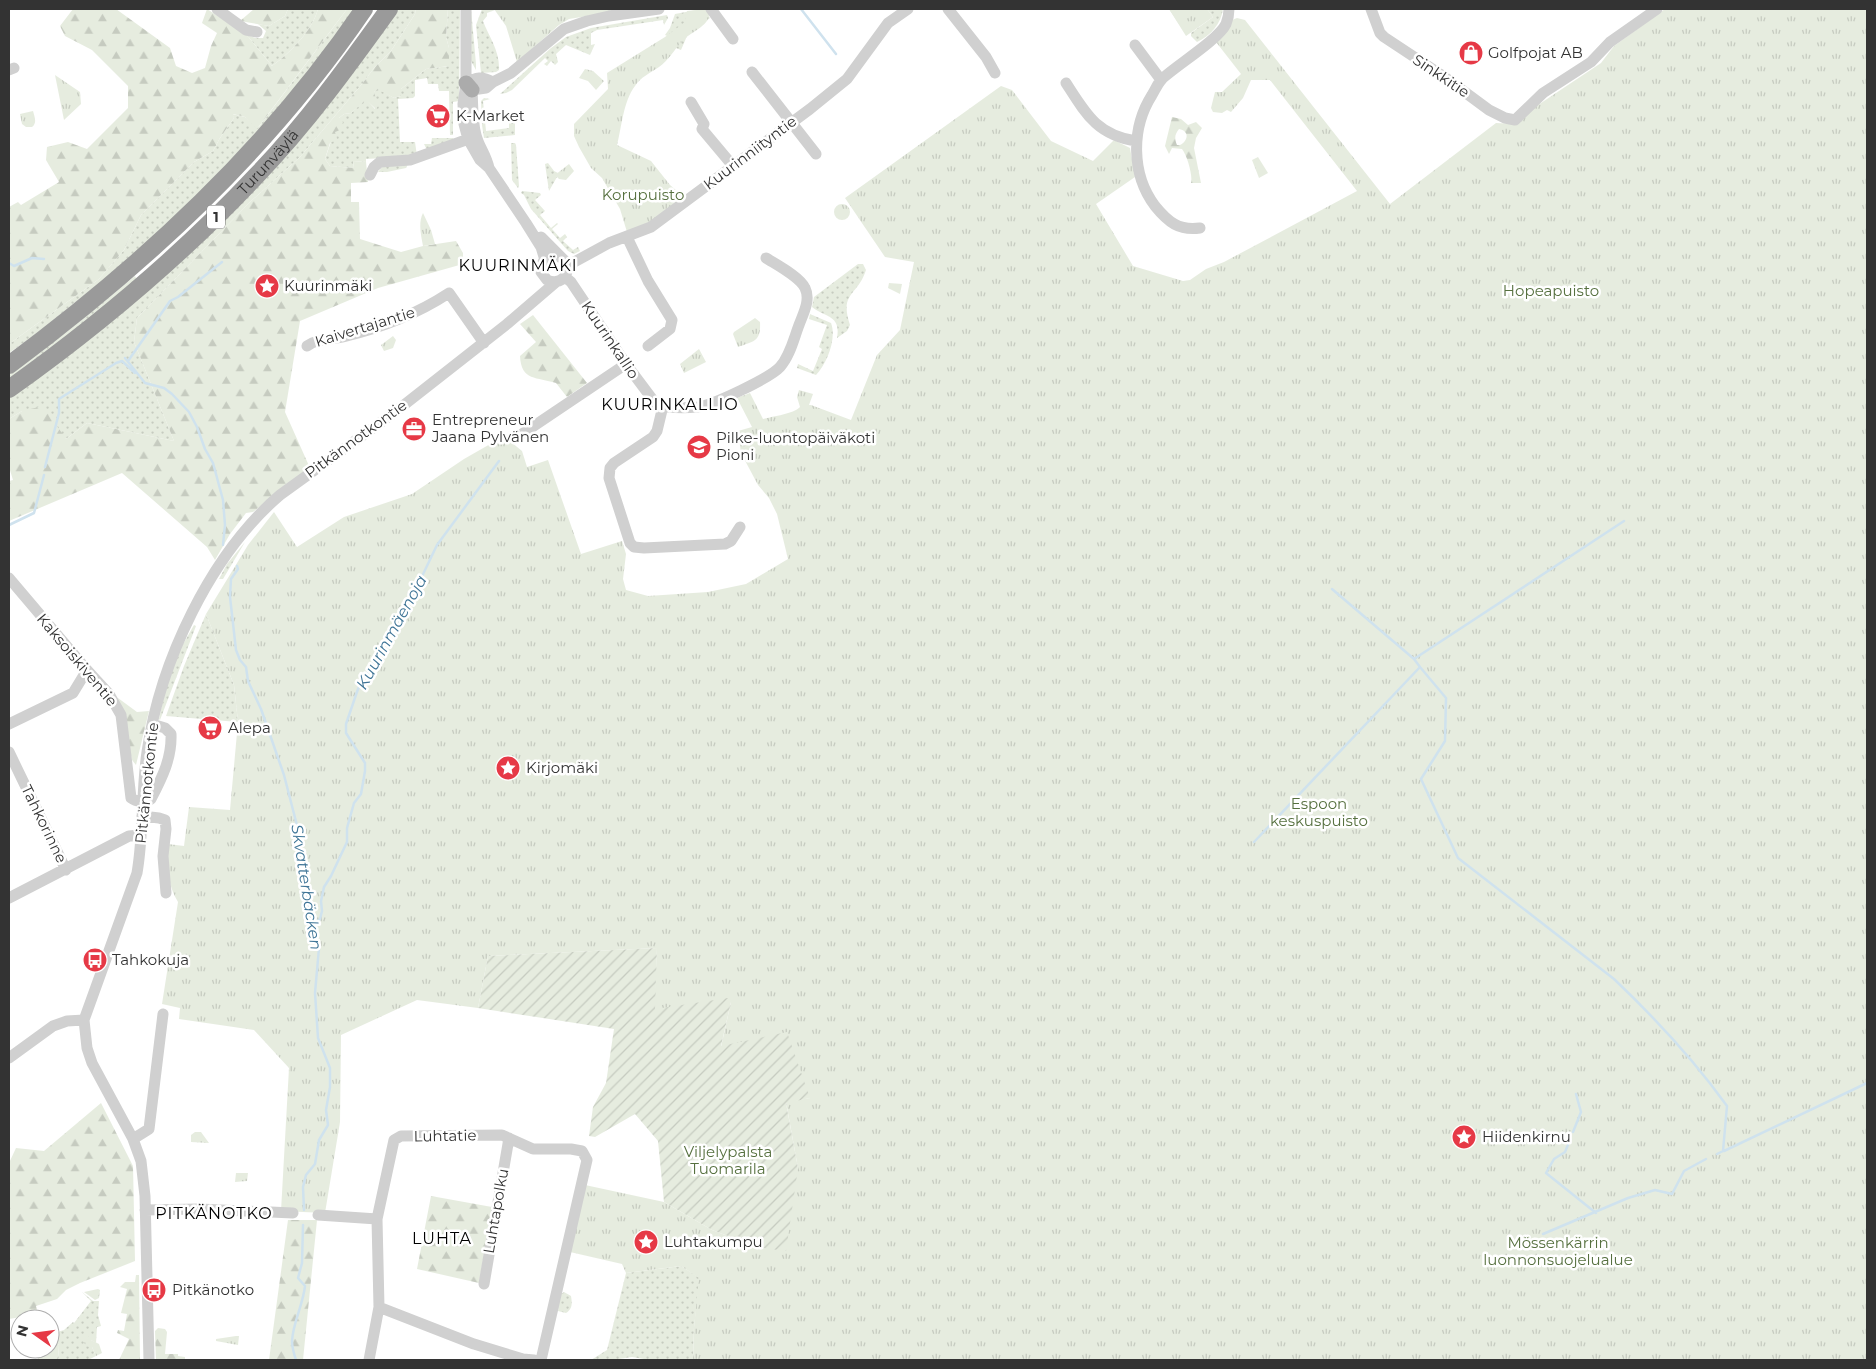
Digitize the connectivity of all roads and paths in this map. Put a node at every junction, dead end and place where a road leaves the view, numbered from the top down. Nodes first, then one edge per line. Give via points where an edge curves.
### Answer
1 (217, 9) edge
2 (364, 9) edge
3 (388, 9) edge
4 (466, 9) edge
5 (659, 9) edge
6 (711, 9) edge
7 (908, 9) edge
8 (948, 9) edge
9 (1229, 9) edge
10 (1371, 9) edge
11 (1651, 10) edge
12 (257, 32) dead end
13 (734, 39) dead end
14 (1135, 45) dead end
15 (752, 72) dead end
16 (995, 73) dead end
17 (1161, 80) junction
18 (1066, 83) dead end
19 (469, 87) junction
20 (691, 102) dead end
21 (792, 122) junction
22 (472, 138) junction
23 (1136, 140) junction
24 (816, 154) dead end
25 (733, 166) junction
26 (370, 175) dead end
27 (526, 223) junction
28 (1200, 228) dead end
29 (627, 237) junction
30 (766, 258) dead end
31 (544, 260) junction
32 (563, 270) junction
33 (544, 277) junction
34 (524, 311) junction
35 (484, 342) junction
36 (307, 346) dead end
37 (648, 346) dead end
38 (13, 361) edge
39 (626, 364) junction
40 (9, 389) edge
41 (662, 406) junction
42 (516, 438) dead end
43 (740, 527) dead end
44 (9, 578) edge
45 (87, 670) junction
46 (9, 724) edge
47 (152, 724) junction
48 (9, 752) edge
49 (143, 802) junction
50 (142, 816) junction
51 (142, 836) junction
52 (66, 870) junction
53 (166, 893) dead end
54 (9, 898) edge
55 (163, 1014) dead end
56 (84, 1020) junction
57 (9, 1058) edge
58 (509, 1138) junction
59 (133, 1139) junction
60 (145, 1210) junction
61 (293, 1213) dead end
62 (318, 1215) dead end
63 (377, 1219) junction
64 (484, 1284) dead end
65 (379, 1308) junction
66 (149, 1360) edge
67 (369, 1360) edge
68 (534, 1360) edge
69 (540, 1360) edge

1 - 12 street via 246,30
2 - 38 highway, Turunväylä / 1 via 285,112 204,201 118,280
3 - 40 highway, Turunväylä / 1 via 300,126 214,219 128,298
4 - 19 street
5 - 19 street via 609,16 564,29 511,73 486,88
6 - 13 street
7 - 21 street, Kuurinniityntie via 888,23 847,78
8 - 16 street
9 - 17 street via 1225,25
10 - 11 street, Sinkkitie via 1384,37 1490,110 1510,120 1515,120 1543,93 1591,62 1610,42
14 - 17 street
15 - 21 street via 787,120
17 - 23 street via 1142,114
18 - 23 street via 1094,123 1118,138
19 - 22 street via 474,125
20 - 25 street via 704,124 702,129
21 - 24 street
21 - 25 street, Kuurinniityntie
22 - 26 street via 410,160 380,162
22 - 27 street via 487,156 490,168
23 - 28 street via 1140,174 1150,199 1172,225
25 - 29 street, Kuurinniityntie via 666,217
27 - 31 street via 541,247
27 - 32 street, Kuurinkallio
29 - 32 street, Kuurinniityntie via 609,243
29 - 37 street via 648,281 672,320 670,329
30 - 41 street via 801,282 808,295 806,308 781,366 772,374 699,407
31 - 32 street via 554,255
31 - 33 street via 541,267
32 - 33 street via 550,281
32 - 34 street, Pitkännotkontie
32 - 39 street, Kuurinkallio
33 - 34 street, Pitkännotkontie
34 - 35 street, Pitkännotkontie
35 - 36 street, Kaivertajantie via 449,293 409,316 342,337 313,341
35 - 47 street, Pitkännotkontie via 395,412 280,495 254,519 216,571 195,607 174,653
39 - 41 street, Kuurinkallio via 656,404
39 - 42 street
41 - 43 street via 653,437 614,463 609,472 630,543 644,548 716,546 730,541
44 - 45 street, Kaksoiskiventie
45 - 46 street via 73,692
45 - 49 street, Kaksoiskiventie via 109,694 121,715 132,798
47 - 49 street, Pitkännotkontie
47 - 49 street via 168,730 171,747 154,794 149,801
48 - 52 street, Tahkorinne
49 - 50 street, Pitkännotkontie
50 - 51 street, Pitkännotkontie
50 - 53 street via 165,820
51 - 52 street via 129,836
51 - 56 street, Pitkännotkontie via 137,873
52 - 54 street
55 - 59 street via 149,1129
56 - 57 street via 53,1026
56 - 59 street, Pitkännotkontie via 92,1063
58 - 63 street, Luhtatie via 502,1135 401,1136 394,1140
58 - 64 street, Luhtapolku
58 - 69 street, Luhtatie via 533,1150 571,1149 582,1152 587,1160
59 - 60 street, Pitkännotkontie via 141,1161
60 - 61 street
60 - 66 street, Pitkännotkontie
62 - 63 street
63 - 65 street, Luhtatie
65 - 67 street, Luhtatie
65 - 68 street via 474,1344

